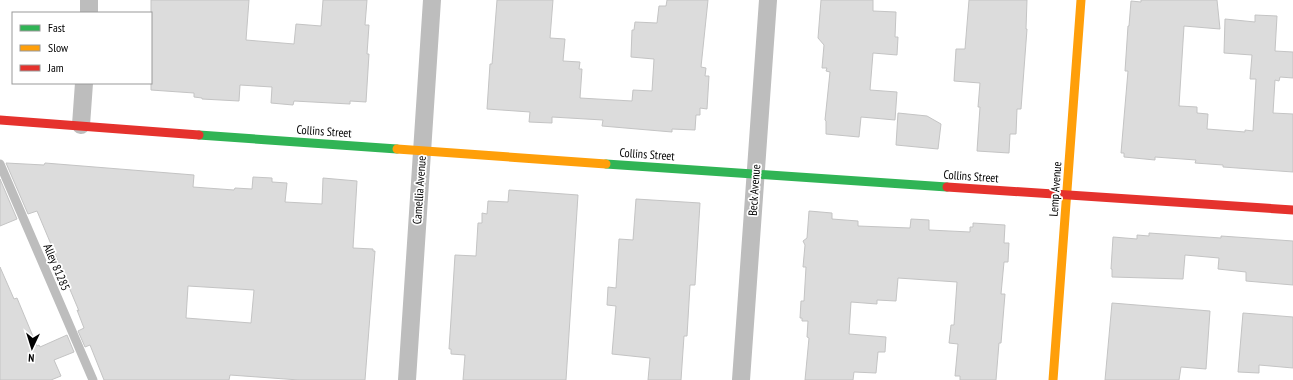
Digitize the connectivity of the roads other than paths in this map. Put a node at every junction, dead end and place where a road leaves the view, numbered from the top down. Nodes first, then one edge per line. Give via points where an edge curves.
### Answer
1 (89, 0) edge
2 (432, 0) edge
3 (768, 0) edge
4 (1080, 0) edge
5 (89, 12) edge
6 (84, 84) edge
7 (0, 120) edge
8 (82, 125) junction
9 (421, 151) junction
10 (0, 164) edge
11 (756, 173) junction
12 (1066, 194) junction
13 (1293, 210) edge
14 (93, 380) edge
15 (407, 380) edge
16 (741, 380) edge
17 (1053, 380) edge

1 - 5 street
2 - 9 street, Camellia Avenue
3 - 11 street, Beck Avenue
4 - 12 street, Lemp Avenue
6 - 8 street
7 - 8 street, Collins Street
8 - 9 street, Collins Street
9 - 11 street, Collins Street
9 - 15 street, Camellia Avenue
10 - 14 lane, Alley 81285
11 - 12 street, Collins Street
11 - 16 street, Beck Avenue
12 - 13 street, Collins Street
12 - 17 street, Lemp Avenue

